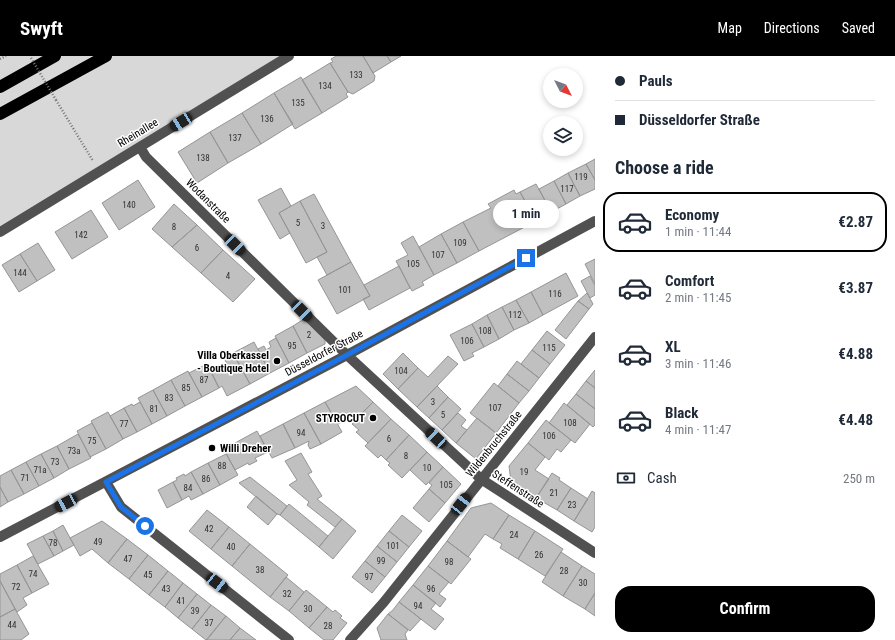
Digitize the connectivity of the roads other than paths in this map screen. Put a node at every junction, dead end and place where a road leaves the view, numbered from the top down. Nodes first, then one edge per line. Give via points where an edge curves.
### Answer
1 (56, 56) edge
2 (106, 56) edge
3 (290, 56) edge
4 (0, 87) edge
5 (0, 114) edge
6 (140, 146) junction
7 (595, 221) edge
8 (0, 232) edge
9 (595, 337) edge
10 (347, 355) junction
11 (481, 479) junction
12 (106, 482) junction
13 (0, 538) edge
14 (595, 553) edge
15 (289, 640) edge
16 (350, 640) edge

1 - 4 highway
2 - 5 highway
3 - 6 street, Rheinallee
6 - 8 street, Rheinallee
6 - 10 street, Wodanstraße via 146,157
7 - 10 street, Düsseldorfer Straße
9 - 11 street, Wildenbruchstraße
10 - 11 street, Steffenstraße
10 - 12 street, Düsseldorfer Straße
11 - 14 street, Steffenstraße
11 - 16 street, Wildenbruchstraße via 384,602
12 - 13 street, Düsseldorfer Straße
12 - 15 street via 121,507

